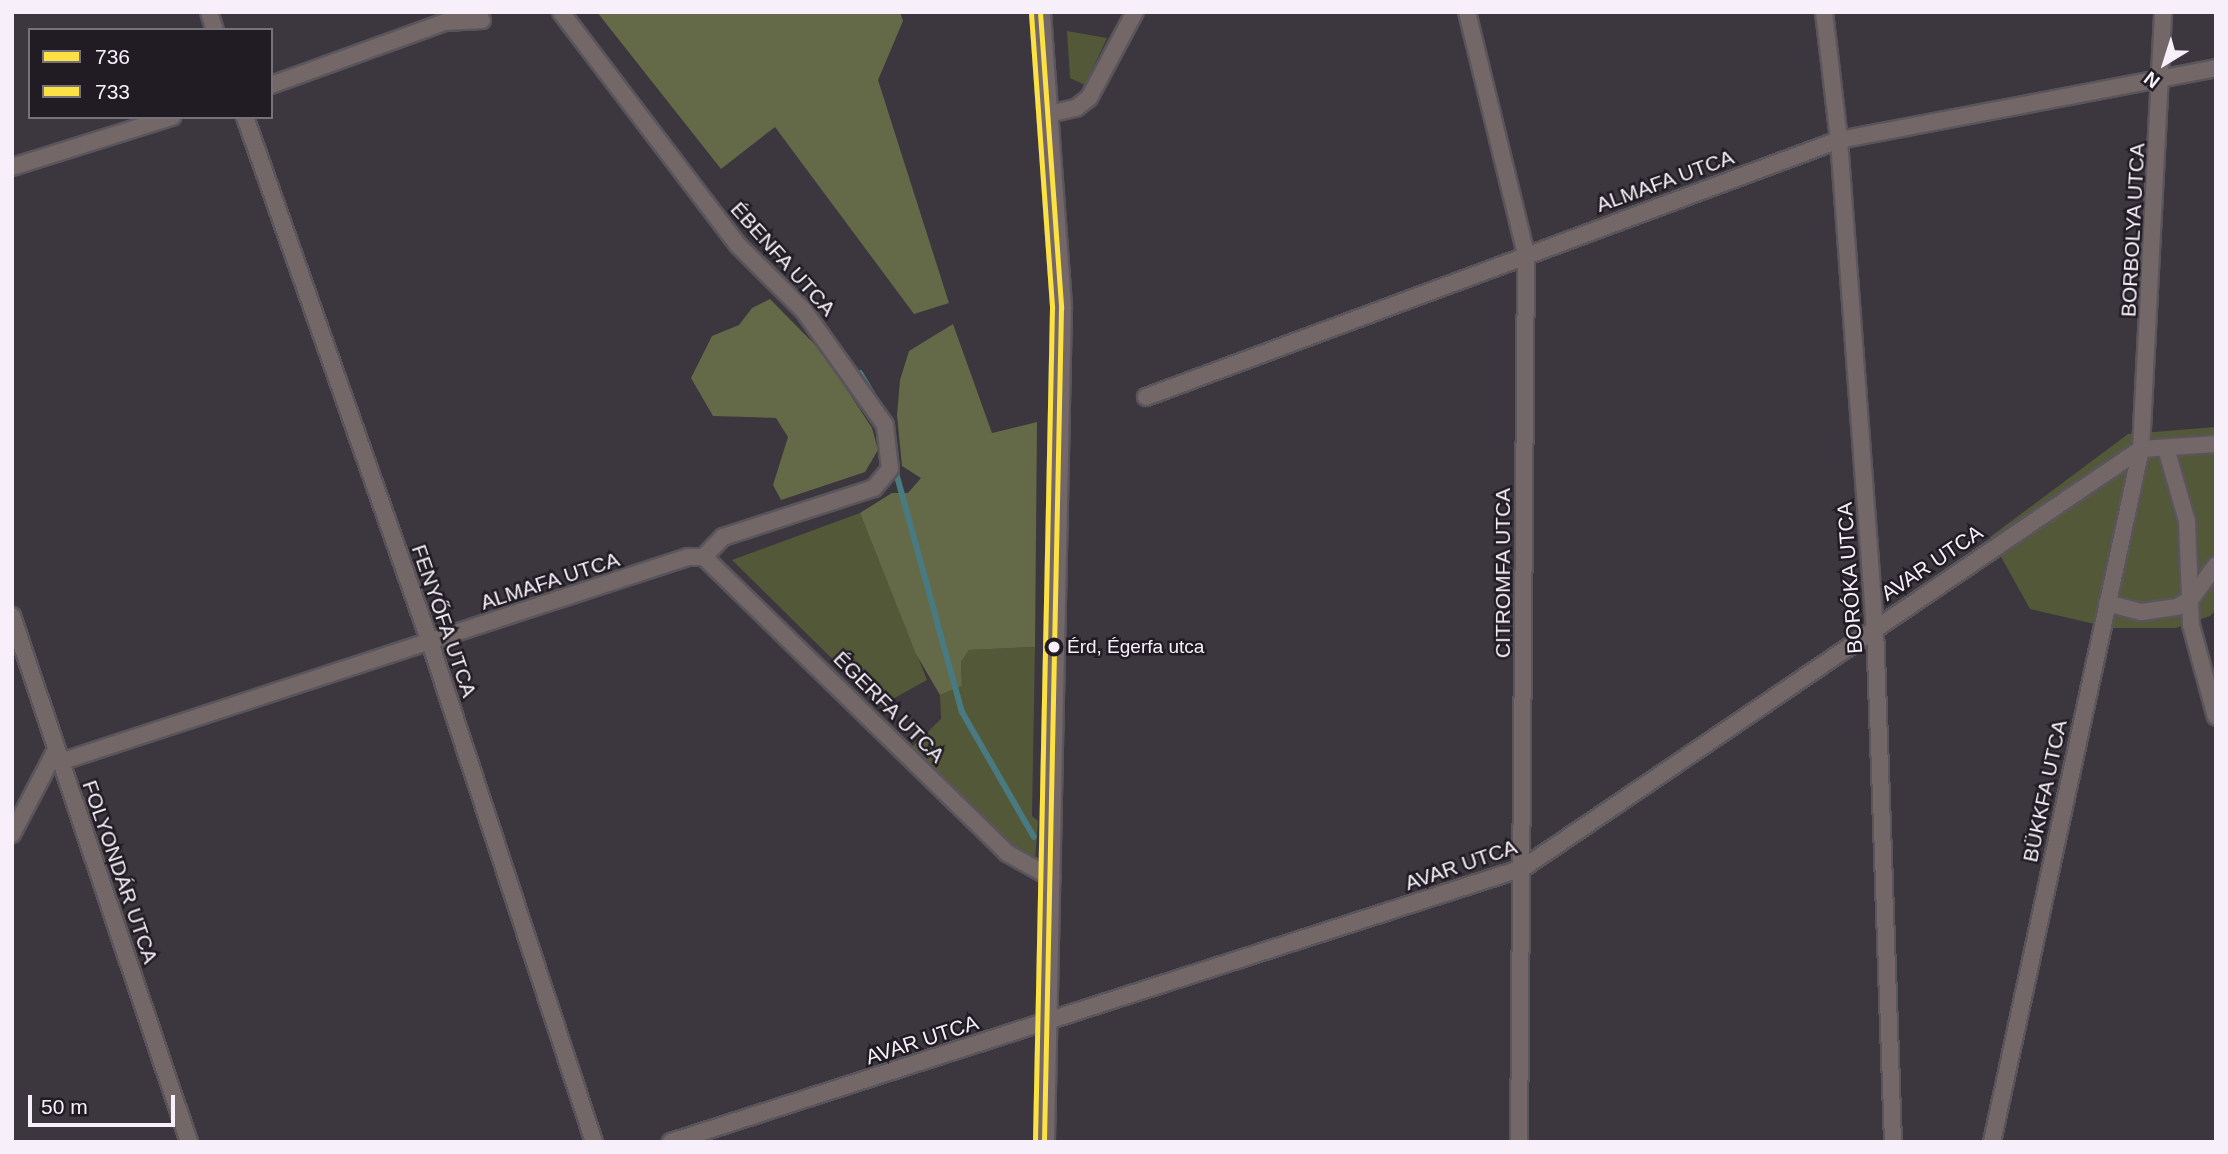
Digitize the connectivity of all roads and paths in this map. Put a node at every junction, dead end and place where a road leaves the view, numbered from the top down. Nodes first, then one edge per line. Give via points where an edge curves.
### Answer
1 (561, 12) edge
2 (1040, 12) edge
3 (1135, 12) edge
4 (1467, 12) edge
5 (1824, 12) edge
6 (2164, 12) edge
7 (482, 20) dead end
8 (2216, 68) edge
9 (2162, 79) junction
10 (273, 84) edge
11 (1049, 114) junction
12 (166, 119) edge
13 (246, 119) edge
14 (1839, 140) junction
15 (12, 167) edge
16 (1526, 254) junction
17 (1146, 397) dead end
18 (2216, 444) edge
19 (2166, 448) junction
20 (2141, 449) junction
21 (704, 557) junction
22 (2216, 565) edge
23 (2191, 599) junction
24 (2107, 603) junction
25 (12, 616) edge
26 (1875, 626) junction
27 (430, 642) junction
28 (2216, 717) edge
29 (58, 756) junction
30 (12, 834) edge
31 (1523, 868) junction
32 (1052, 878) junction
33 (1046, 1023) junction
34 (189, 1142) edge
35 (594, 1142) edge
36 (671, 1142) edge
37 (1044, 1142) edge
38 (1519, 1142) edge
39 (1894, 1142) edge
40 (1992, 1142) edge

1 - 21 street, ÉBENFA UTCA via 738,245 804,311 885,425 890,469 885,480 874,488 723,537
2 - 11 street
3 - 11 street via 1089,98 1076,108
4 - 16 street, CITROMFA UTCA
5 - 14 street, BORÓKA UTCA
6 - 9 street, BORBOLYA UTCA
7 - 10 street via 446,22
8 - 9 street, ALMAFA UTCA
9 - 14 street, ALMAFA UTCA
9 - 20 street, BORBOLYA UTCA
11 - 32 street via 1061,308
12 - 15 street
13 - 27 street, FENYŐFA UTCA
14 - 16 street, ALMAFA UTCA
14 - 26 street, BORÓKA UTCA
16 - 17 street, ALMAFA UTCA
16 - 31 street, CITROMFA UTCA
18 - 19 street
19 - 20 street
19 - 23 street via 2187,521
20 - 24 street, BÜKKFA UTCA
20 - 26 street, AVAR UTCA
21 - 27 street, ALMAFA UTCA via 688,557
21 - 32 street, ÉGERFA UTCA via 1007,853
22 - 23 street
23 - 24 street via 2157,612
23 - 28 street via 2191,625
24 - 40 street, BÜKKFA UTCA
25 - 29 street, FOLYONDÁR UTCA
26 - 31 street, AVAR UTCA
26 - 39 street, BORÓKA UTCA
27 - 29 street, ALMAFA UTCA
27 - 35 street, FENYŐFA UTCA
29 - 30 street
29 - 34 street, FOLYONDÁR UTCA
31 - 33 street, AVAR UTCA
31 - 38 street, CITROMFA UTCA
32 - 33 street
33 - 36 street, AVAR UTCA
33 - 37 street

